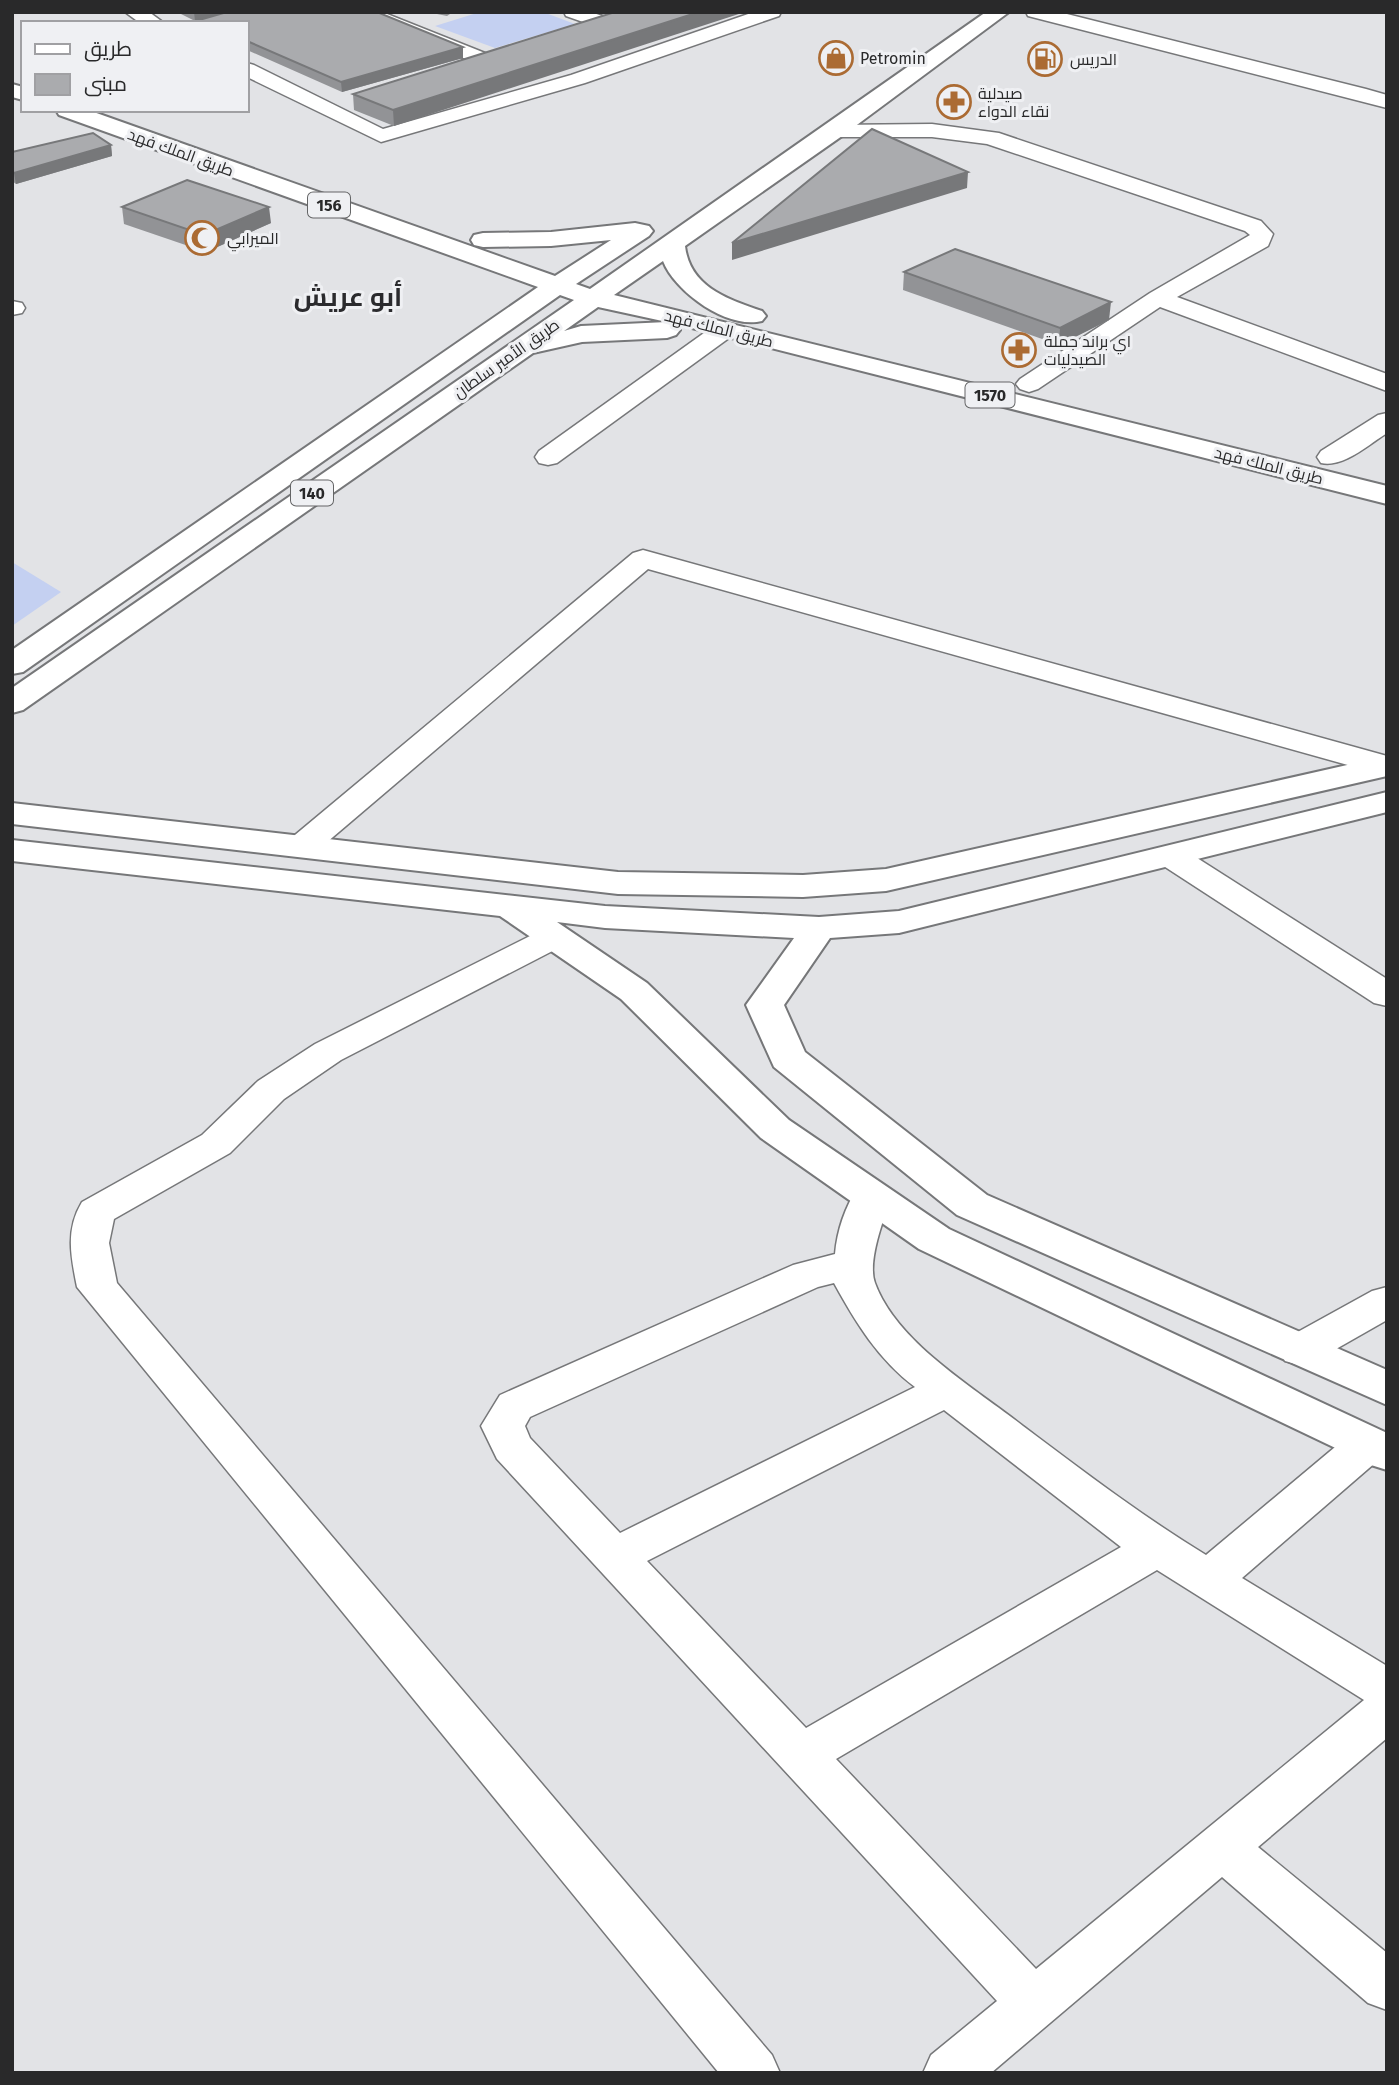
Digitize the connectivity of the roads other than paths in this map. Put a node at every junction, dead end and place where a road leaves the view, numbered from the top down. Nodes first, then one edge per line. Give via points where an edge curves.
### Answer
1 (134, 12) edge
2 (364, 12) edge
3 (772, 12) edge
4 (999, 12) edge
5 (1035, 12) edge
6 (1092, 12) edge
7 (627, 16) edge
8 (151, 21) edge
9 (575, 22) edge
10 (248, 70) edge
11 (445, 70) edge
12 (1387, 88) edge
13 (345, 98) edge
14 (1387, 102) edge
15 (320, 106) junction
16 (73, 112) edge
17 (124, 112) edge
18 (834, 131) junction
19 (672, 242) junction
20 (475, 247) junction
21 (584, 286) junction
22 (1158, 298) junction
23 (497, 328) junction
24 (740, 328) junction
25 (502, 360) junction
26 (1387, 383) edge
27 (1029, 384) junction
28 (1387, 421) edge
29 (548, 457) dead end
30 (1330, 457) junction
31 (1387, 470) edge
32 (1387, 495) edge
33 (12, 665) edge
34 (12, 703) edge
35 (1387, 766) edge
36 (1387, 802) edge
37 (12, 813) edge
38 (168, 832) junction
39 (301, 847) junction
40 (12, 849) edge
41 (1171, 856) junction
42 (147, 865) junction
43 (509, 906) junction
44 (819, 928) junction
45 (554, 937) junction
46 (1387, 995) edge
47 (872, 1196) junction
48 (855, 1264) junction
49 (1387, 1301) edge
50 (1300, 1350) junction
51 (1387, 1389) edge
52 (947, 1390) junction
53 (1378, 1449) edge
54 (1157, 1548) junction
55 (615, 1556) junction
56 (1208, 1580) junction
57 (1387, 1690) edge
58 (1387, 1709) edge
59 (801, 1755) junction
60 (1221, 1846) junction
61 (1387, 1986) edge
62 (1034, 2003) junction
63 (753, 2073) edge
64 (950, 2073) edge

1 - 8 street
2 - 11 street via 490,57
3 - 15 street via 506,102 381,136
4 - 18 main road, طريق الأمير سلطان
5 - 14 street
6 - 12 street via 1141,21
7 - 9 street via 603,23
10 - 15 street
13 - 15 street
16 - 20 main road, طريق الملك فهد / 156
17 - 20 main road, طريق الملك فهد / 156
18 - 19 main road, طريق الأمير سلطان
18 - 22 street via 922,129 990,138 1253,226 1262,234 1260,241
19 - 21 main road, طريق الأمير سلطان
19 - 24 main road via 672,261 691,286
20 - 21 main road, طريق الملك فهد / 156
20 - 21 main road, طريق الأمير سلطان via 650,225
20 - 23 main road via 501,301
21 - 23 main road, طريق الأمير سلطان / 140
21 - 24 main road, طريق الملك فهد / 1570
21 - 25 main road, طريق الأمير سلطان / 140
22 - 26 street
22 - 27 street
23 - 33 main road, طريق الأمير سلطان / 140
24 - 25 main road via 581,334 547,341
24 - 27 main road, طريق الملك فهد / 1570
24 - 29 street
24 - 32 main road, طريق الملك فهد / 1570
25 - 34 main road, طريق الأمير سلطان / 140
27 - 30 main road, طريق الملك فهد / 1570
28 - 30 street
30 - 31 main road, طريق الملك فهد / 1570
35 - 39 main road via 886,880 618,883
35 - 39 street via 643,559
36 - 41 main road
37 - 38 main road
38 - 39 main road
38 - 42 main road
40 - 42 main road
41 - 44 main road via 899,922
41 - 46 street
42 - 43 main road
43 - 44 main road via 605,917
43 - 45 main road
44 - 50 main road via 765,1005 788,1058 972,1205
45 - 47 main road via 634,991 775,1129
45 - 63 street via 328,1052 271,1090 216,1144 96,1212 89,1244 97,1287
47 - 48 street via 857,1235
47 - 53 main road via 934,1239
48 - 52 street via 853,1281 875,1321 911,1362
48 - 55 street via 807,1275 514,1406 503,1426 512,1447
49 - 50 street
50 - 51 main road
52 - 54 street
52 - 55 street
53 - 56 street
54 - 56 street
54 - 59 street
55 - 59 street
56 - 57 street
58 - 60 street
59 - 62 street
60 - 61 street
60 - 62 street
62 - 64 street

